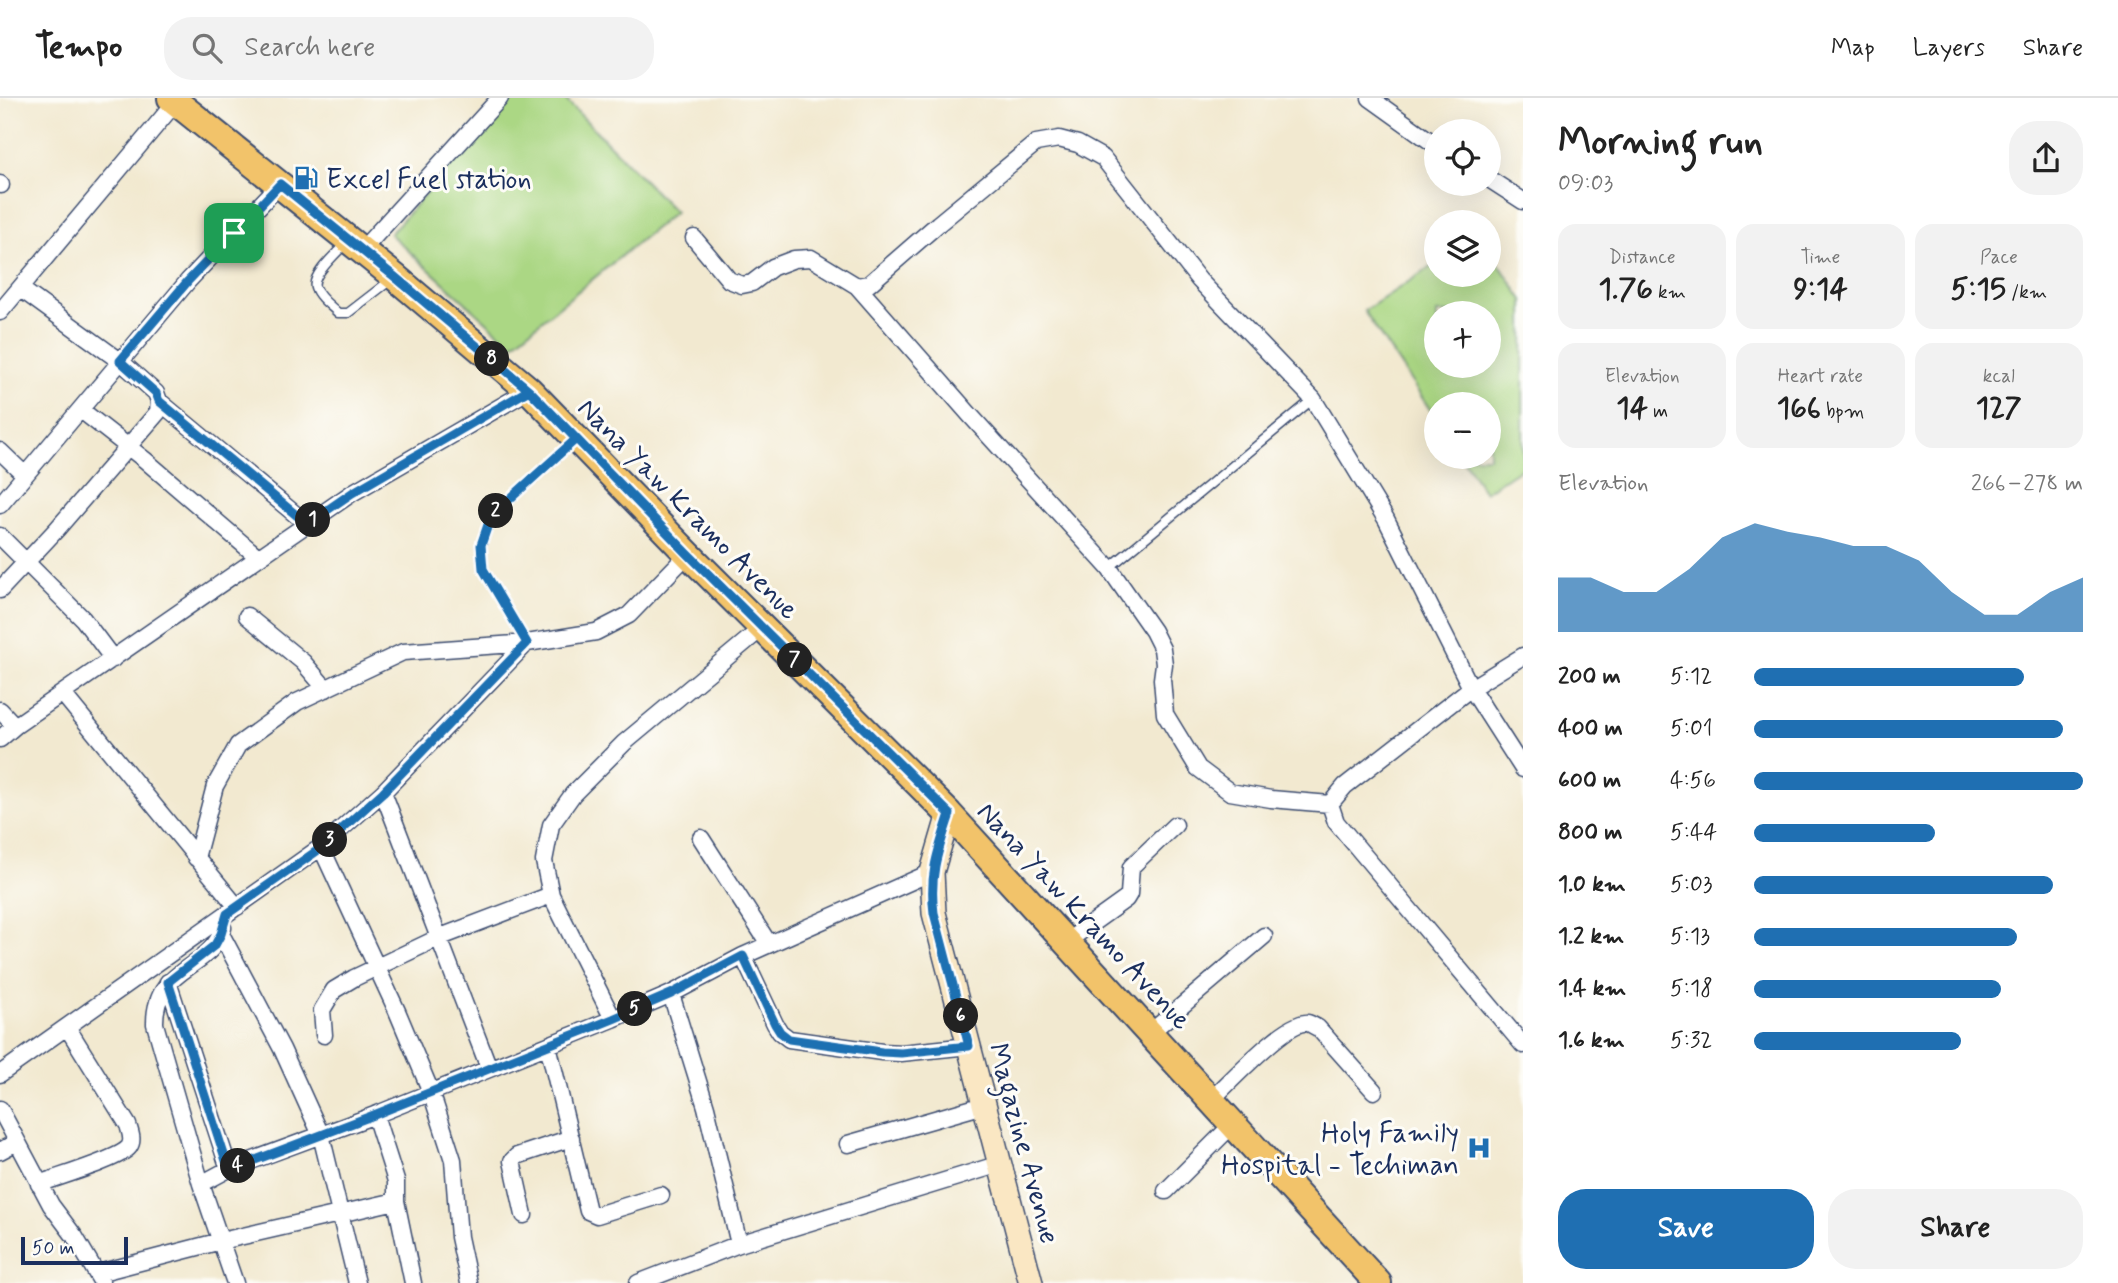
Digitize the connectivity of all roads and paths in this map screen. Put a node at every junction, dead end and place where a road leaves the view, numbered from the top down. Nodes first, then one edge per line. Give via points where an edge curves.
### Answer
1 (500, 98) edge
2 (175, 99) edge
3 (1373, 99) edge
4 (1424, 136) edge
5 (280, 184) junction
6 (1501, 187) edge
7 (1523, 201) edge
8 (694, 239) dead end
9 (355, 245) junction
10 (395, 277) junction
11 (857, 286) junction
12 (21, 289) junction
13 (0, 312) edge
14 (120, 361) junction
15 (529, 390) junction
16 (1313, 399) junction
17 (159, 401) junction
18 (81, 410) junction
19 (576, 439) junction
20 (127, 446) junction
21 (0, 451) edge
22 (25, 475) junction
23 (0, 505) edge
24 (307, 524) junction
25 (0, 537) edge
26 (688, 554) junction
27 (258, 557) junction
28 (26, 563) junction
29 (1109, 568) junction
30 (0, 590) edge
31 (247, 616) dead end
32 (762, 628) junction
33 (527, 643) junction
34 (1523, 656) edge
35 (113, 659) junction
36 (1471, 688) junction
37 (326, 689) junction
38 (63, 694) junction
39 (0, 710) edge
40 (15, 726) junction
41 (0, 739) edge
42 (1523, 769) edge
43 (383, 792) junction
44 (1330, 804) junction
45 (950, 814) junction
46 (1175, 825) dead end
47 (701, 838) dead end
48 (321, 848) junction
49 (196, 858) junction
50 (932, 872) junction
51 (551, 895) junction
52 (232, 911) junction
53 (221, 934) junction
54 (1264, 936) dead end
55 (438, 938) junction
56 (1066, 942) junction
57 (769, 944) junction
58 (743, 956) junction
59 (377, 967) junction
60 (168, 982) junction
61 (671, 994) junction
62 (613, 1019) junction
63 (67, 1027) junction
64 (1151, 1032) junction
65 (324, 1035) dead end
66 (548, 1045) junction
67 (1523, 1045) edge
68 (969, 1046) junction
69 (489, 1068) junction
70 (0, 1074) edge
71 (1374, 1091) dead end
72 (431, 1092) junction
73 (1212, 1099) junction
74 (984, 1105) junction
75 (0, 1108) edge
76 (374, 1115) junction
77 (1234, 1123) junction
78 (321, 1135) junction
79 (571, 1138) junction
80 (17, 1142) junction
81 (848, 1144) dead end
82 (0, 1151) edge
83 (1000, 1164) junction
84 (229, 1170) junction
85 (39, 1184) junction
86 (201, 1184) junction
87 (1166, 1191) dead end
88 (661, 1195) dead end
89 (396, 1201) junction
90 (340, 1215) junction
91 (524, 1215) dead end
92 (221, 1241) junction
93 (739, 1244) junction
94 (100, 1278) edge
95 (235, 1283) edge
96 (357, 1283) edge
97 (413, 1283) edge
98 (469, 1283) edge
99 (638, 1283) edge
100 (1031, 1283) edge
101 (1378, 1283) edge

1 - 9 street
2 - 5 main road, Nana Yaw Kramo Avenue
2 - 12 street
3 - 4 street
5 - 9 main road, Nana Yaw Kramo Avenue
5 - 14 street
6 - 7 street
8 - 11 street via 729,280 742,285 773,267 811,258
9 - 10 main road, Nana Yaw Kramo Avenue
9 - 10 lane via 316,275 313,284 338,313 348,313
10 - 15 main road, Nana Yaw Kramo Avenue
11 - 16 street via 882,275 1037,143 1059,139 1103,158 1199,279
11 - 29 street
12 - 13 street
12 - 14 street
14 - 17 street
14 - 18 street
15 - 19 main road, Nana Yaw Kramo Avenue
15 - 24 street
16 - 29 lane
16 - 36 street via 1386,519
17 - 20 street via 158,412
17 - 24 street
18 - 20 street
18 - 22 street
19 - 26 main road, Nana Yaw Kramo Avenue
19 - 33 lane via 491,516 481,545 483,569
20 - 27 street
20 - 28 street
21 - 22 street
22 - 23 street
24 - 27 street
25 - 28 street
26 - 32 main road, Nana Yaw Kramo Avenue
26 - 33 street via 629,615 596,632
27 - 35 street
28 - 30 street
28 - 35 street via 83,619
29 - 44 street via 1162,649 1165,714 1198,768 1230,792
31 - 37 street via 303,662
32 - 45 main road, Nana Yaw Kramo Avenue
32 - 51 street via 624,743 573,794 551,825 544,861
33 - 37 street via 403,652
33 - 43 street
34 - 36 street
35 - 38 street
36 - 42 street
36 - 44 street via 1345,786
37 - 49 street via 298,702 238,745 215,786
38 - 40 street
38 - 49 street
39 - 40 street
40 - 41 street
43 - 48 street
43 - 55 street
44 - 67 street via 1336,822
45 - 50 street, Magazine Avenue
45 - 56 main road, Nana Yaw Kramo Avenue
46 - 56 street via 1131,867 1126,900
47 - 57 street
48 - 52 street
48 - 59 street
49 - 52 street
50 - 57 street
50 - 68 street, Magazine Avenue via 934,913
51 - 55 street
51 - 62 street
52 - 53 street
52 - 63 street
53 - 60 street via 215,945
53 - 78 street
54 - 64 street
55 - 59 street
55 - 69 street
56 - 64 main road, Nana Yaw Kramo Avenue
57 - 58 street
58 - 61 street
58 - 68 street via 775,1024 789,1039 901,1053
59 - 65 street via 334,990 322,1010
59 - 72 street
60 - 84 street
60 - 86 street via 156,1001 155,1024
61 - 62 street
61 - 93 street via 706,1107
62 - 66 street
63 - 70 street
63 - 85 street via 132,1138 129,1147 114,1156
64 - 73 main road, Nana Yaw Kramo Avenue
66 - 69 street
66 - 79 street
68 - 74 street, Magazine Avenue
69 - 72 street
71 - 73 street via 1318,1028 1307,1023 1282,1033
72 - 76 street
72 - 98 street via 453,1160 459,1237
73 - 77 main road, Nana Yaw Kramo Avenue
74 - 81 street
74 - 83 street, Magazine Avenue
75 - 80 street
76 - 78 street
76 - 89 street via 397,1181
77 - 87 street
77 - 101 main road, Nana Yaw Kramo Avenue
78 - 84 street
78 - 90 street
79 - 88 street via 592,1214
79 - 91 street via 512,1161
80 - 82 street
80 - 85 street
83 - 93 street
83 - 100 street, Magazine Avenue
84 - 86 street
85 - 94 street
86 - 92 street
89 - 90 street
89 - 97 street
90 - 92 street
90 - 96 street
92 - 94 street
92 - 95 street
93 - 99 street

